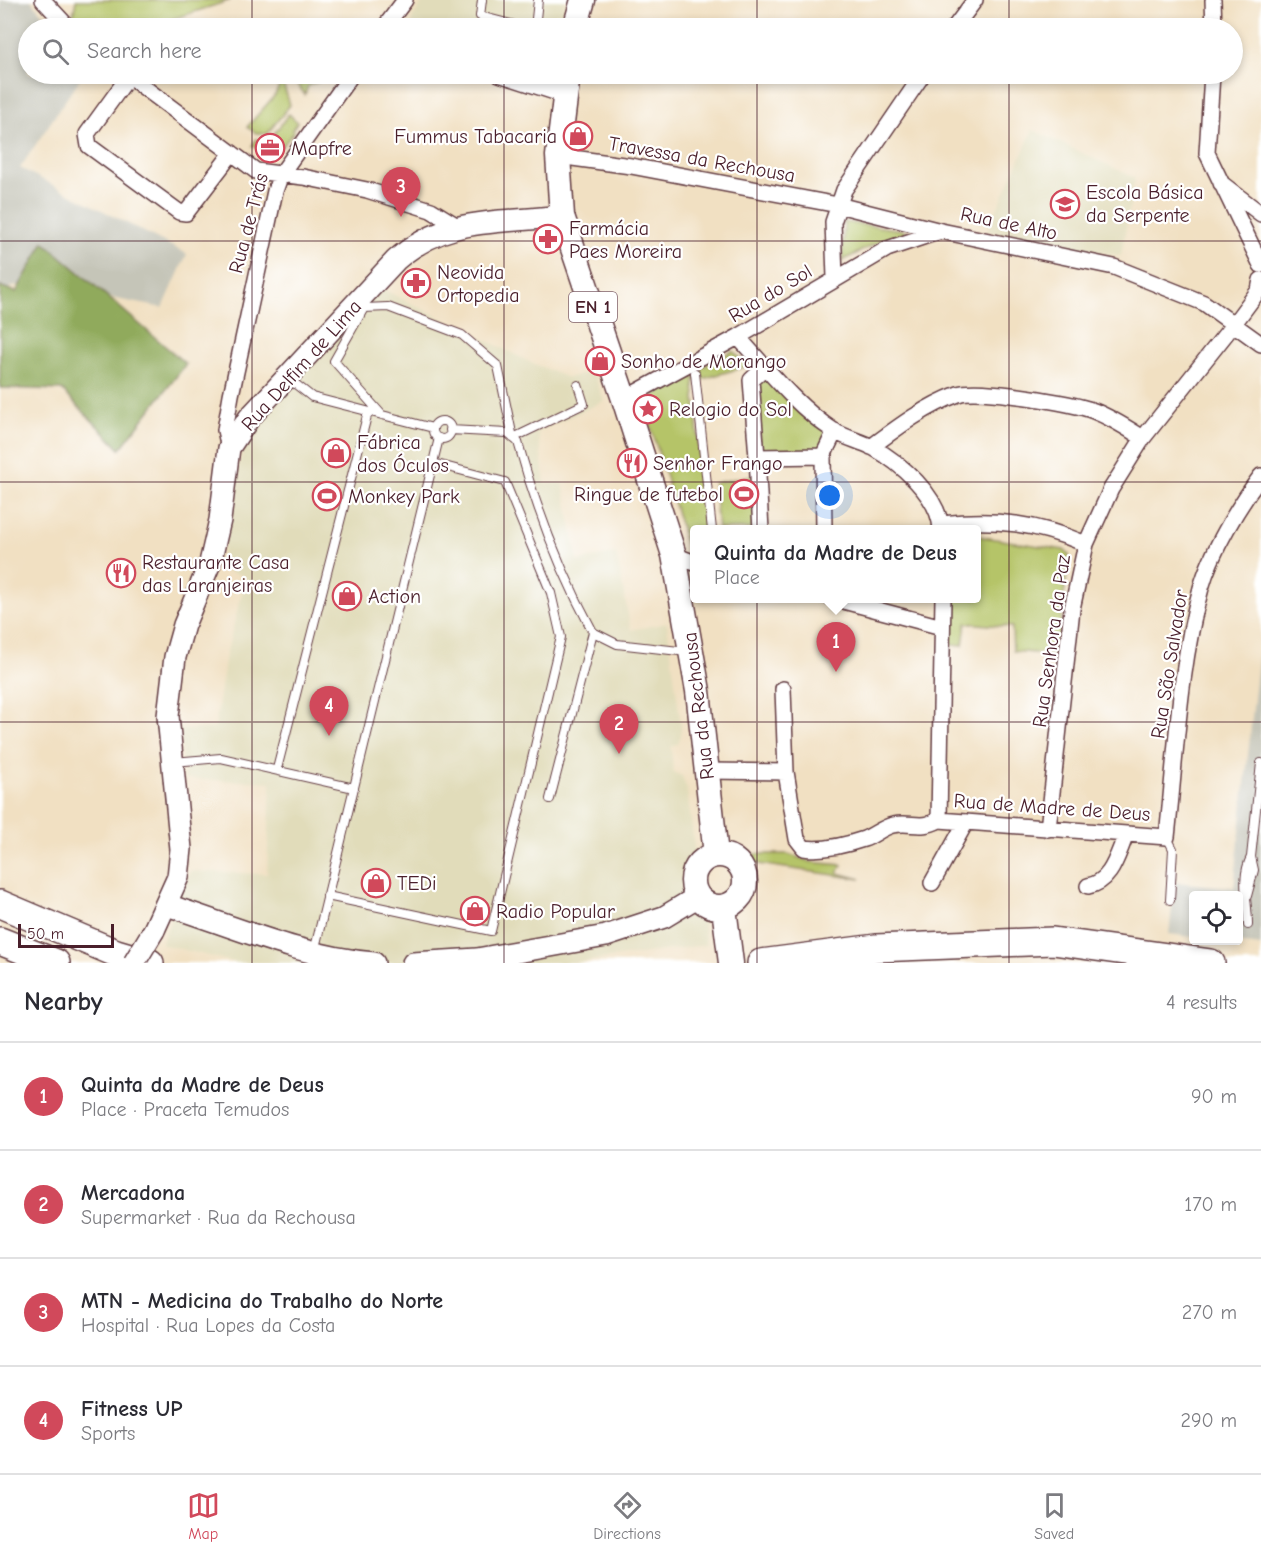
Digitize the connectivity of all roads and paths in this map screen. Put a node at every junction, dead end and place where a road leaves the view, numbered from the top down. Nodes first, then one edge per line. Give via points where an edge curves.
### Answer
1 (405, 0) edge
2 (483, 0) edge
3 (538, 0) edge
4 (583, 0) edge
5 (975, 0) edge
6 (1213, 0) edge
7 (46, 1) edge
8 (60, 18) edge
9 (392, 18) edge
10 (488, 18) edge
11 (536, 18) edge
12 (578, 18) edge
13 (962, 18) edge
14 (1214, 18) edge
15 (122, 84) edge
16 (140, 84) edge
17 (345, 84) edge
18 (566, 84) edge
19 (916, 84) edge
20 (1211, 84) edge
21 (232, 153) junction
22 (558, 156) junction
23 (281, 174) junction
24 (1221, 183) junction
25 (838, 205) junction
26 (1261, 214) edge
27 (562, 216) junction
28 (457, 226) junction
29 (941, 231) junction
30 (1261, 265) edge
31 (835, 278) junction
32 (1261, 280) edge
33 (1233, 325) junction
34 (738, 337) junction
35 (1261, 345) edge
36 (765, 367) junction
37 (695, 373) dead end
38 (287, 377) junction
39 (578, 385) dead end
40 (624, 399) junction
41 (229, 404) junction
42 (368, 411) junction
43 (382, 415) junction
44 (249, 418) junction
45 (434, 428) junction
46 (450, 430) junction
47 (835, 431) junction
48 (439, 438) junction
49 (513, 438) junction
50 (1143, 438) junction
51 (871, 447) junction
52 (229, 448) junction
53 (823, 456) junction
54 (757, 457) junction
55 (433, 463) junction
56 (1261, 476) edge
57 (712, 525) edge
58 (761, 525) edge
59 (824, 525) edge
60 (940, 525) edge
61 (953, 525) edge
62 (1086, 544) junction
63 (684, 559) edge
64 (851, 603) edge
65 (943, 603) edge
66 (942, 627) junction
67 (592, 632) junction
68 (692, 653) junction
69 (783, 689) dead end
70 (171, 762) junction
71 (1261, 763) edge
72 (276, 769) junction
73 (706, 771) junction
74 (786, 772) junction
75 (354, 788) junction
76 (550, 799) dead end
77 (939, 820) junction
78 (966, 822) junction
79 (1048, 829) junction
80 (1126, 835) junction
81 (1167, 837) junction
82 (716, 855) junction
83 (932, 883) dead end
84 (1088, 886) dead end
85 (327, 896) junction
86 (697, 897) junction
87 (1170, 900) dead end
88 (0, 904) edge
89 (167, 905) junction
90 (724, 908) junction
91 (1248, 925) dead end
92 (0, 941) edge
93 (729, 951) edge
94 (313, 953) junction
95 (56, 963) edge
96 (134, 963) edge
97 (150, 963) edge
98 (374, 963) edge
99 (413, 963) edge
100 (761, 963) edge
101 (1211, 963) edge

1 - 9 street
2 - 10 lane via 480,16
3 - 11 lane
4 - 12 main road
5 - 13 street
6 - 14 street
7 - 8 street
15 - 21 street via 87,134 89,146 179,212 186,213
16 - 21 street
17 - 23 street, Rua de Trás
18 - 22 main road, Rua da Rechousa / EN 1
19 - 25 street via 844,190
20 - 24 street via 1207,153
21 - 23 street via 256,171
22 - 25 street, Travessa da Rechousa
22 - 27 main road, Rua da Rechousa / EN 1
23 - 28 street via 367,190 431,210
23 - 41 street, Rua de Trás via 250,296
24 - 26 street
24 - 30 street
25 - 29 street, Rua de Alto
25 - 31 street via 834,222
27 - 28 main road, Rua Delfim de Lima
27 - 40 main road, Rua da Rechousa / EN 1
28 - 38 main road, Rua Delfim de Lima via 415,244 396,260
29 - 31 street, Rua do Sol via 886,249
29 - 33 street, Rua de Alto via 1114,267 1204,303
31 - 34 street, Rua do Sol
32 - 33 street, Rua Senhora da Paz via 1259,290
33 - 35 street, Rua de Alto
33 - 50 street, Rua Senhora da Paz
34 - 36 street
34 - 40 street, Rua do Sol
36 - 47 street via 791,396
36 - 54 street via 751,380
37 - 57 lane
38 - 42 lane via 312,397
38 - 44 main road, Rua Delfim de Lima
39 - 49 lane via 584,404
40 - 63 main road, Rua da Rechousa / EN 1
41 - 44 street
41 - 52 street, Rua de Trás via 225,430
42 - 43 lane
42 - 72 lane
43 - 45 lane
43 - 49 lane via 334,361 364,309 388,307 462,335 498,366
44 - 52 main road, Rua Delfim de Lima
45 - 46 lane via 444,422
45 - 48 lane
46 - 48 lane via 447,437
46 - 49 lane via 507,433
47 - 51 street
47 - 53 street
48 - 55 lane
49 - 67 lane via 518,442 547,535
50 - 51 street via 1092,410 1000,394 960,393 908,419
50 - 62 street, Rua Senhora da Paz via 1111,489
51 - 60 street via 907,470 930,501
52 - 70 main road, Rua Delfim de Lima via 210,563 175,657 168,716
53 - 54 street
53 - 59 street
54 - 58 street
55 - 75 lane
55 - 85 lane via 505,482 551,593 561,638 491,931
56 - 81 street, Rua São Salvador via 1236,508 1201,586 1186,667
61 - 62 street via 983,520 1053,530
62 - 79 street, Rua Senhora da Paz via 1072,609
63 - 68 main road, Rua da Rechousa / EN 1
64 - 66 street
65 - 66 street, Rua de Madre de Deus
66 - 77 street, Rua de Madre de Deus
67 - 68 lane via 617,644
67 - 76 lane
68 - 73 main road, Rua da Rechousa / EN 1
69 - 74 street
70 - 72 lane via 221,758
70 - 89 main road, Rua Delfim de Lima via 181,849 178,877
71 - 91 lane via 1251,857 1254,870 1247,896
72 - 75 lane
73 - 74 street
73 - 82 main road, Rua da Rechousa / EN 1
74 - 77 street via 797,839 804,848 829,848 864,839 893,825 927,826
75 - 85 lane
77 - 78 street, Rua de Madre de Deus
78 - 79 street, Rua de Madre de Deus
78 - 83 street
79 - 80 street, Rua de Madre de Deus
80 - 81 street, Rua de Madre de Deus
80 - 84 street via 1107,876 1099,884
81 - 87 lane via 1173,849
82 - 86 main road via 695,868 692,885
82 - 90 main road via 734,859 744,874 744,891
85 - 94 lane
86 - 90 main road via 706,905
86 - 99 main road via 664,917 606,936 477,960
88 - 97 highway via 116,953
89 - 94 main road
89 - 96 main road, Rua Delfim de Lima, bridge
90 - 93 main road
92 - 95 highway
94 - 98 main road
100 - 101 highway via 876,948 1053,941

